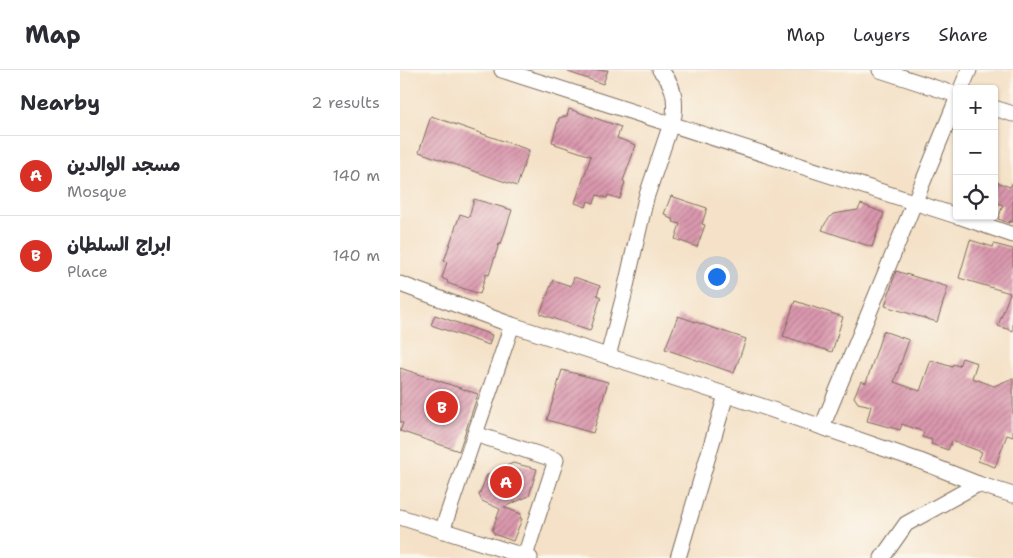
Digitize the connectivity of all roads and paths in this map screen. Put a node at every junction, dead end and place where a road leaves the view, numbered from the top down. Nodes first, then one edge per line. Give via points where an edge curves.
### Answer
1 (502, 70) edge
2 (660, 70) edge
3 (880, 70) edge
4 (969, 70) edge
5 (963, 85) edge
6 (953, 96) edge
7 (953, 107) edge
8 (998, 109) edge
9 (1013, 114) edge
10 (671, 123) junction
11 (914, 202) junction
12 (953, 215) edge
13 (969, 220) edge
14 (1013, 235) edge
15 (400, 284) edge
16 (512, 325) junction
17 (608, 356) junction
18 (726, 395) junction
19 (822, 427) junction
20 (475, 434) junction
21 (978, 484) junction
22 (1013, 495) edge
23 (400, 518) edge
24 (442, 532) junction
25 (508, 555) edge
26 (528, 557) edge
27 (678, 558) edge
28 (882, 558) edge

1 - 10 street
2 - 10 street via 672,86 675,101
3 - 6 street
4 - 5 street
7 - 11 street
8 - 9 street
10 - 11 street
10 - 17 street via 646,198
11 - 12 street
11 - 19 street
13 - 14 street
15 - 16 street
16 - 17 street
16 - 20 street
17 - 18 street
18 - 19 street
18 - 27 street
19 - 21 street
20 - 24 street
20 - 26 street via 556,460
21 - 22 street
21 - 28 street via 906,524
23 - 24 street
24 - 25 street
25 - 26 street

